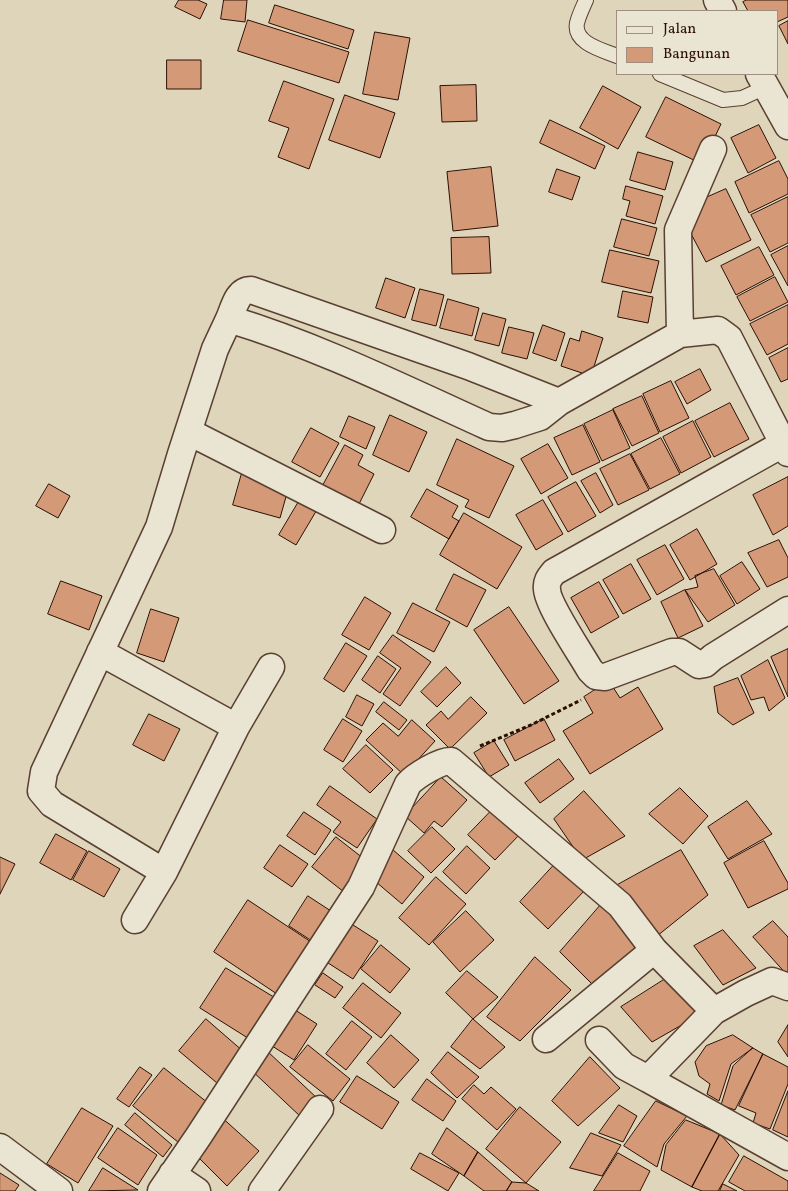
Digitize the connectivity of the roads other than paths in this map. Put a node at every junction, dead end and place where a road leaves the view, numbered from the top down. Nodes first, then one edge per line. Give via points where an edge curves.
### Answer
1 (586, 0) edge
2 (616, 56) edge
3 (662, 75) edge
4 (762, 80) edge
5 (788, 126) edge
6 (713, 149) dead end
7 (229, 319) junction
8 (680, 334) junction
9 (559, 402) junction
10 (189, 432) junction
11 (786, 446) edge
12 (382, 530) dead end
13 (788, 610) edge
14 (100, 652) junction
15 (271, 666) dead end
16 (236, 726) junction
17 (164, 872) junction
18 (135, 920) dead end
19 (654, 950) junction
20 (788, 987) edge
21 (714, 1012) junction
22 (546, 1039) dead end
23 (599, 1040) dead end
24 (648, 1080) junction
25 (320, 1109) dead end
26 (0, 1148) edge
27 (788, 1157) edge
28 (166, 1182) edge
29 (59, 1191) edge
30 (197, 1191) edge
31 (262, 1191) edge

1 - 2 lane via 577,24 578,36
3 - 4 lane via 723,100 742,98
4 - 5 street
6 - 8 street via 678,230
7 - 9 street via 266,330 382,378 488,427 515,425 540,416
7 - 9 street via 241,292 251,290 468,366
7 - 10 street via 215,349
8 - 9 street
8 - 11 street via 718,330 729,338
10 - 12 street
10 - 14 street via 159,527
11 - 13 street via 554,572 547,579 546,591 590,670 596,676 605,677 672,652 678,652 699,665 705,664
14 - 16 street
14 - 17 street via 44,772 41,791 52,804
15 - 16 street
16 - 17 street
17 - 18 street
19 - 21 street
19 - 22 street
19 - 28 street via 620,905 451,761 444,761 408,784 361,887
20 - 21 street via 772,981
21 - 24 street
23 - 24 street via 624,1066
24 - 27 street
25 - 31 street
26 - 29 street
28 - 30 street

